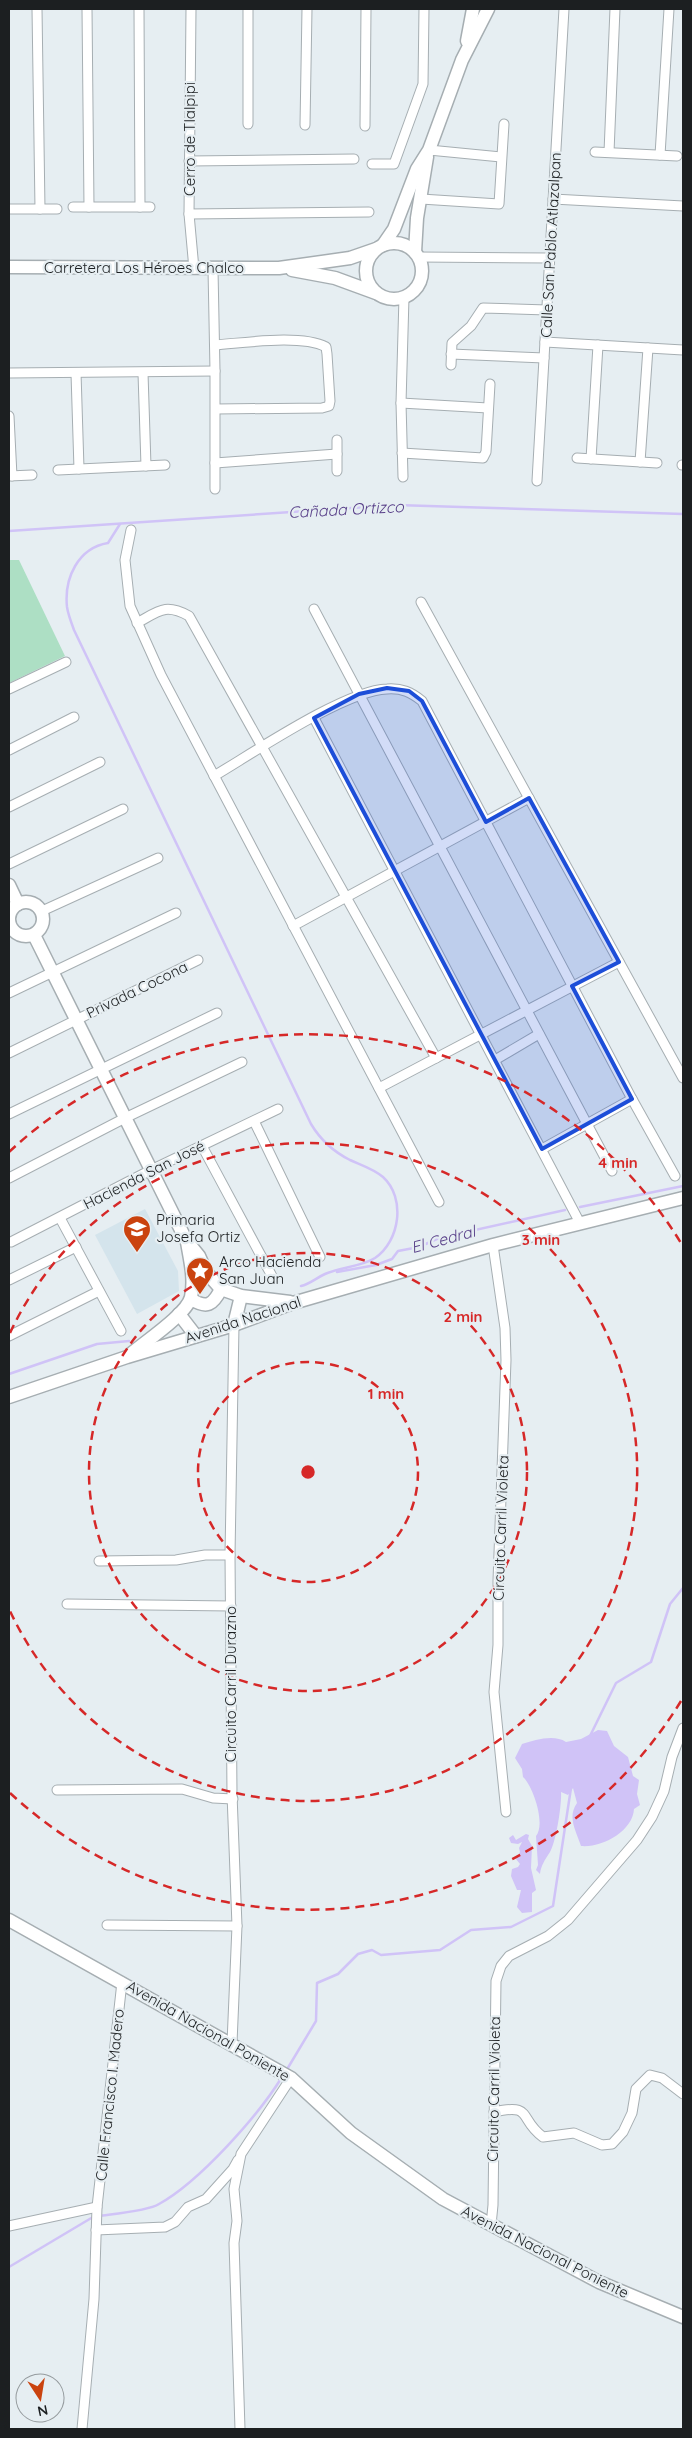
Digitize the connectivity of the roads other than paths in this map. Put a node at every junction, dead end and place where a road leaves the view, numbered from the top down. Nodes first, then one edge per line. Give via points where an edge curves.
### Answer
1 (37, 9) edge
2 (87, 9) edge
3 (139, 9) edge
4 (192, 9) edge
5 (248, 9) edge
6 (307, 9) edge
7 (366, 9) edge
8 (424, 9) edge
9 (473, 9) edge
10 (488, 9) edge
11 (564, 9) edge
12 (615, 9) edge
13 (668, 9) edge
14 (462, 60) junction
15 (248, 124) dead end
16 (504, 124) dead end
17 (305, 125) dead end
18 (366, 126) dead end
19 (429, 150) junction
20 (595, 152) dead end
21 (609, 152) junction
22 (660, 155) junction
23 (678, 156) dead end
24 (501, 157) junction
25 (354, 159) dead end
26 (189, 161) junction
27 (372, 164) dead end
28 (421, 199) junction
29 (553, 199) junction
30 (683, 206) edge
31 (73, 207) dead end
32 (90, 207) junction
33 (140, 207) junction
34 (150, 207) dead end
35 (9, 209) edge
36 (40, 209) junction
37 (57, 209) dead end
38 (369, 212) dead end
39 (189, 214) junction
40 (380, 247) junction
41 (416, 254) junction
42 (550, 258) junction
43 (9, 267) edge
44 (279, 268) junction
45 (194, 269) junction
46 (213, 269) junction
47 (378, 294) junction
48 (404, 297) junction
49 (547, 310) junction
50 (545, 342) junction
51 (215, 345) junction
52 (598, 345) junction
53 (648, 348) junction
54 (683, 350) edge
55 (451, 354) junction
56 (544, 358) junction
57 (451, 365) dead end
58 (216, 371) junction
59 (9, 373) edge
60 (76, 373) junction
61 (143, 373) junction
62 (490, 384) dead end
63 (401, 403) junction
64 (488, 408) junction
65 (216, 409) junction
66 (9, 416) edge
67 (337, 440) dead end
68 (402, 453) junction
69 (337, 454) junction
70 (576, 458) dead end
71 (591, 459) junction
72 (215, 462) junction
73 (640, 462) junction
74 (657, 463) dead end
75 (165, 465) dead end
76 (146, 466) junction
77 (80, 469) junction
78 (58, 470) dead end
79 (336, 471) dead end
80 (32, 474) dead end
81 (10, 476) edge
82 (403, 477) dead end
83 (537, 481) dead end
84 (215, 489) dead end
85 (131, 530) dead end
86 (421, 602) dead end
87 (314, 609) dead end
88 (137, 623) junction
89 (66, 662) dead end
90 (9, 689) edge
91 (359, 694) junction
92 (74, 717) dead end
93 (314, 718) junction
94 (262, 748) junction
95 (9, 750) edge
96 (100, 762) dead end
97 (214, 776) junction
98 (529, 798) junction
99 (9, 807) edge
100 (123, 809) dead end
101 (486, 822) junction
102 (440, 847) junction
103 (158, 858) dead end
104 (9, 864) edge
105 (395, 871) junction
106 (9, 886) edge
107 (346, 898) junction
108 (18, 904) junction
109 (42, 911) junction
110 (176, 913) dead end
111 (293, 926) junction
112 (10, 927) edge
113 (34, 934) junction
114 (198, 960) dead end
115 (619, 962) junction
116 (53, 972) junction
117 (572, 986) junction
118 (9, 993) edge
119 (526, 1010) junction
120 (217, 1013) dead end
121 (76, 1020) junction
122 (481, 1034) junction
123 (539, 1034) junction
124 (9, 1053) edge
125 (436, 1058) junction
126 (495, 1060) junction
127 (242, 1062) dead end
128 (101, 1068) junction
129 (683, 1078) edge
130 (379, 1088) junction
131 (632, 1100) junction
132 (278, 1109) dead end
133 (9, 1114) edge
134 (125, 1118) junction
135 (254, 1121) junction
136 (587, 1124) junction
137 (202, 1146) junction
138 (542, 1148) junction
139 (151, 1170) junction
140 (612, 1171) dead end
141 (675, 1176) dead end
142 (9, 1178) edge
143 (683, 1198) edge
144 (440, 1202) dead end
145 (60, 1218) junction
146 (580, 1223) junction
147 (186, 1240) junction
148 (11, 1242) dead end
149 (493, 1245) junction
150 (76, 1246) junction
151 (320, 1257) dead end
152 (273, 1278) dead end
153 (9, 1280) edge
154 (221, 1289) junction
155 (99, 1291) junction
156 (241, 1296) junction
157 (191, 1299) junction
158 (293, 1303) junction
159 (179, 1314) junction
160 (234, 1325) junction
161 (121, 1331) dead end
162 (9, 1336) edge
163 (196, 1336) junction
164 (127, 1357) junction
165 (9, 1397) edge
166 (230, 1555) junction
167 (100, 1561) dead end
168 (67, 1604) dead end
169 (231, 1606) junction
170 (683, 1728) edge
171 (57, 1790) dead end
172 (233, 1799) junction
173 (506, 1812) dead end
174 (9, 1920) edge
175 (107, 1925) dead end
176 (237, 1926) junction
177 (122, 1982) junction
178 (232, 2043) junction
179 (291, 2078) junction
180 (683, 2094) edge
181 (494, 2112) junction
182 (241, 2154) junction
183 (97, 2207) junction
184 (491, 2225) junction
185 (9, 2226) edge
186 (96, 2230) junction
187 (683, 2317) edge
188 (82, 2429) edge
189 (240, 2429) edge

1 - 36 street
2 - 32 street
3 - 33 street
4 - 26 street, Cerro de Tlalpipi
5 - 15 street
6 - 17 street
7 - 18 street
8 - 27 street via 424,84 394,164
9 - 14 street
10 - 14 street
11 - 29 street, Calle San Pablo Atlazalpan
12 - 21 street
13 - 22 street
14 - 19 street
16 - 24 street
19 - 24 street
19 - 28 street
19 - 40 street via 417,169 402,211
20 - 21 street
21 - 22 street
22 - 23 street
24 - 28 street via 499,204
25 - 26 street
26 - 39 street, Cerro de Tlalpipi
28 - 41 street
29 - 30 street
29 - 42 street, Calle San Pablo Atlazalpan
31 - 32 street
32 - 33 street
33 - 34 street
35 - 36 street
36 - 37 street
38 - 39 street
39 - 45 street, Cerro de Tlalpipi
40 - 41 street via 400,244
40 - 44 street, Carretera Los Héroes Chalco via 342,259
40 - 47 street via 367,264 366,272 367,280
41 - 42 street
41 - 48 street via 422,275 419,285
42 - 49 street, Calle San Pablo Atlazalpan
43 - 45 street, Carretera Los Héroes Chalco
44 - 46 street, Carretera Los Héroes Chalco
44 - 47 street, Carretera Los Héroes Chalco via 335,278
45 - 46 street, Carretera Los Héroes Chalco
46 - 51 street
47 - 48 street via 386,298
48 - 63 street
49 - 50 street, Calle San Pablo Atlazalpan
49 - 55 street via 483,308 471,326 452,342
50 - 52 street
50 - 56 street, Calle San Pablo Atlazalpan
51 - 58 street
51 - 65 street via 304,341 326,347 329,406
52 - 53 street
52 - 71 street
53 - 54 street
53 - 73 street
55 - 56 street
55 - 57 street
56 - 83 street, Calle San Pablo Atlazalpan
58 - 61 street
58 - 65 street
59 - 60 street
60 - 61 street
60 - 77 street
61 - 76 street
62 - 64 street
63 - 64 street
63 - 68 street
64 - 68 street via 483,458
65 - 72 street
66 - 81 street
67 - 69 street
68 - 82 street
69 - 72 street
69 - 79 street
70 - 71 street
71 - 73 street
72 - 84 street
73 - 74 street
75 - 76 street
76 - 77 street
77 - 78 street
80 - 81 street
85 - 88 street via 125,560 130,606
86 - 98 street
87 - 91 street
88 - 94 street via 164,609 175,608 189,616
88 - 97 street via 160,675
89 - 90 street
91 - 93 street
91 - 101 street via 387,688 409,691 422,701
91 - 102 street
92 - 95 street
93 - 94 street
93 - 105 street
94 - 97 street
94 - 107 street
96 - 99 street
97 - 111 street
98 - 101 street
98 - 115 street
100 - 104 street
101 - 102 street
101 - 117 street
102 - 105 street
102 - 119 street
103 - 109 street
105 - 107 street
105 - 122 street
106 - 108 street
107 - 111 street
107 - 125 street
108 - 109 street via 34,903
108 - 112 street via 9,916
109 - 113 street via 44,922
110 - 116 street
111 - 130 street
112 - 113 street via 18,934
113 - 116 street
114 - 121 street, Privada Cocona
115 - 117 street
115 - 129 street
116 - 118 street
116 - 121 street
117 - 119 street
117 - 131 street
119 - 122 street
119 - 123 street
120 - 128 street
121 - 124 street, Privada Cocona
121 - 128 street
122 - 125 street
122 - 126 street
123 - 126 street
123 - 136 street
125 - 130 street
126 - 138 street
127 - 134 street
128 - 133 street
128 - 134 street
130 - 144 street
131 - 136 street
131 - 141 street
132 - 135 street, Hacienda San José
134 - 139 street
134 - 142 street
135 - 137 street, Hacienda San José
135 - 151 street
136 - 138 street
136 - 140 street
137 - 139 street, Hacienda San José
137 - 152 street
138 - 146 street
139 - 145 street, Hacienda San José
139 - 147 street
143 - 146 street, Avenida Nacional
145 - 148 street, Hacienda San José
145 - 150 street
146 - 149 street, Avenida Nacional
147 - 154 street
147 - 157 street via 193,1276
149 - 158 street, Avenida Nacional
149 - 173 street, Circuito Carril Violeta via 505,1328 506,1360 494,1692
150 - 153 street
150 - 155 street
154 - 156 street
154 - 157 street via 216,1301 207,1305
155 - 161 street
155 - 162 street
156 - 158 street
156 - 160 street
157 - 159 street
158 - 160 street, Avenida Nacional
159 - 163 street
159 - 164 street
160 - 163 street, Avenida Nacional
160 - 166 street, Circuito Carril Durazno
163 - 164 street, Avenida Nacional
164 - 165 street, Avenida Nacional
166 - 167 street via 176,1560
166 - 169 street, Circuito Carril Durazno
168 - 169 street
169 - 172 street, Circuito Carril Durazno
170 - 181 street, Circuito Carril Violeta via 664,1791 637,1840 568,1920 548,1936 509,1956 502,1966 496,1981
171 - 172 street via 182,1788 213,1798
172 - 176 street, Circuito Carril Durazno
174 - 177 street, Avenida Nacional Poniente
175 - 176 street
176 - 178 street, Circuito Carril Durazno
177 - 178 street, Avenida Nacional Poniente
177 - 183 street, Calle Francisco I. Madero
178 - 179 street, Avenida Nacional Poniente
179 - 182 street
179 - 184 street, Avenida Nacional Poniente via 351,2133 398,2168 443,2199
180 - 181 street via 662,2078 650,2075 636,2089 632,2113 623,2132 612,2144 602,2145 574,2133 543,2137 514,2107
181 - 184 street, Circuito Carril Violeta
182 - 186 street via 234,2169 206,2199 188,2207 175,2222 165,2227
182 - 189 street via 234,2189
183 - 185 street
183 - 186 street, Calle Francisco I. Madero
184 - 187 street, Avenida Nacional Poniente via 599,2282
186 - 188 street via 94,2300

